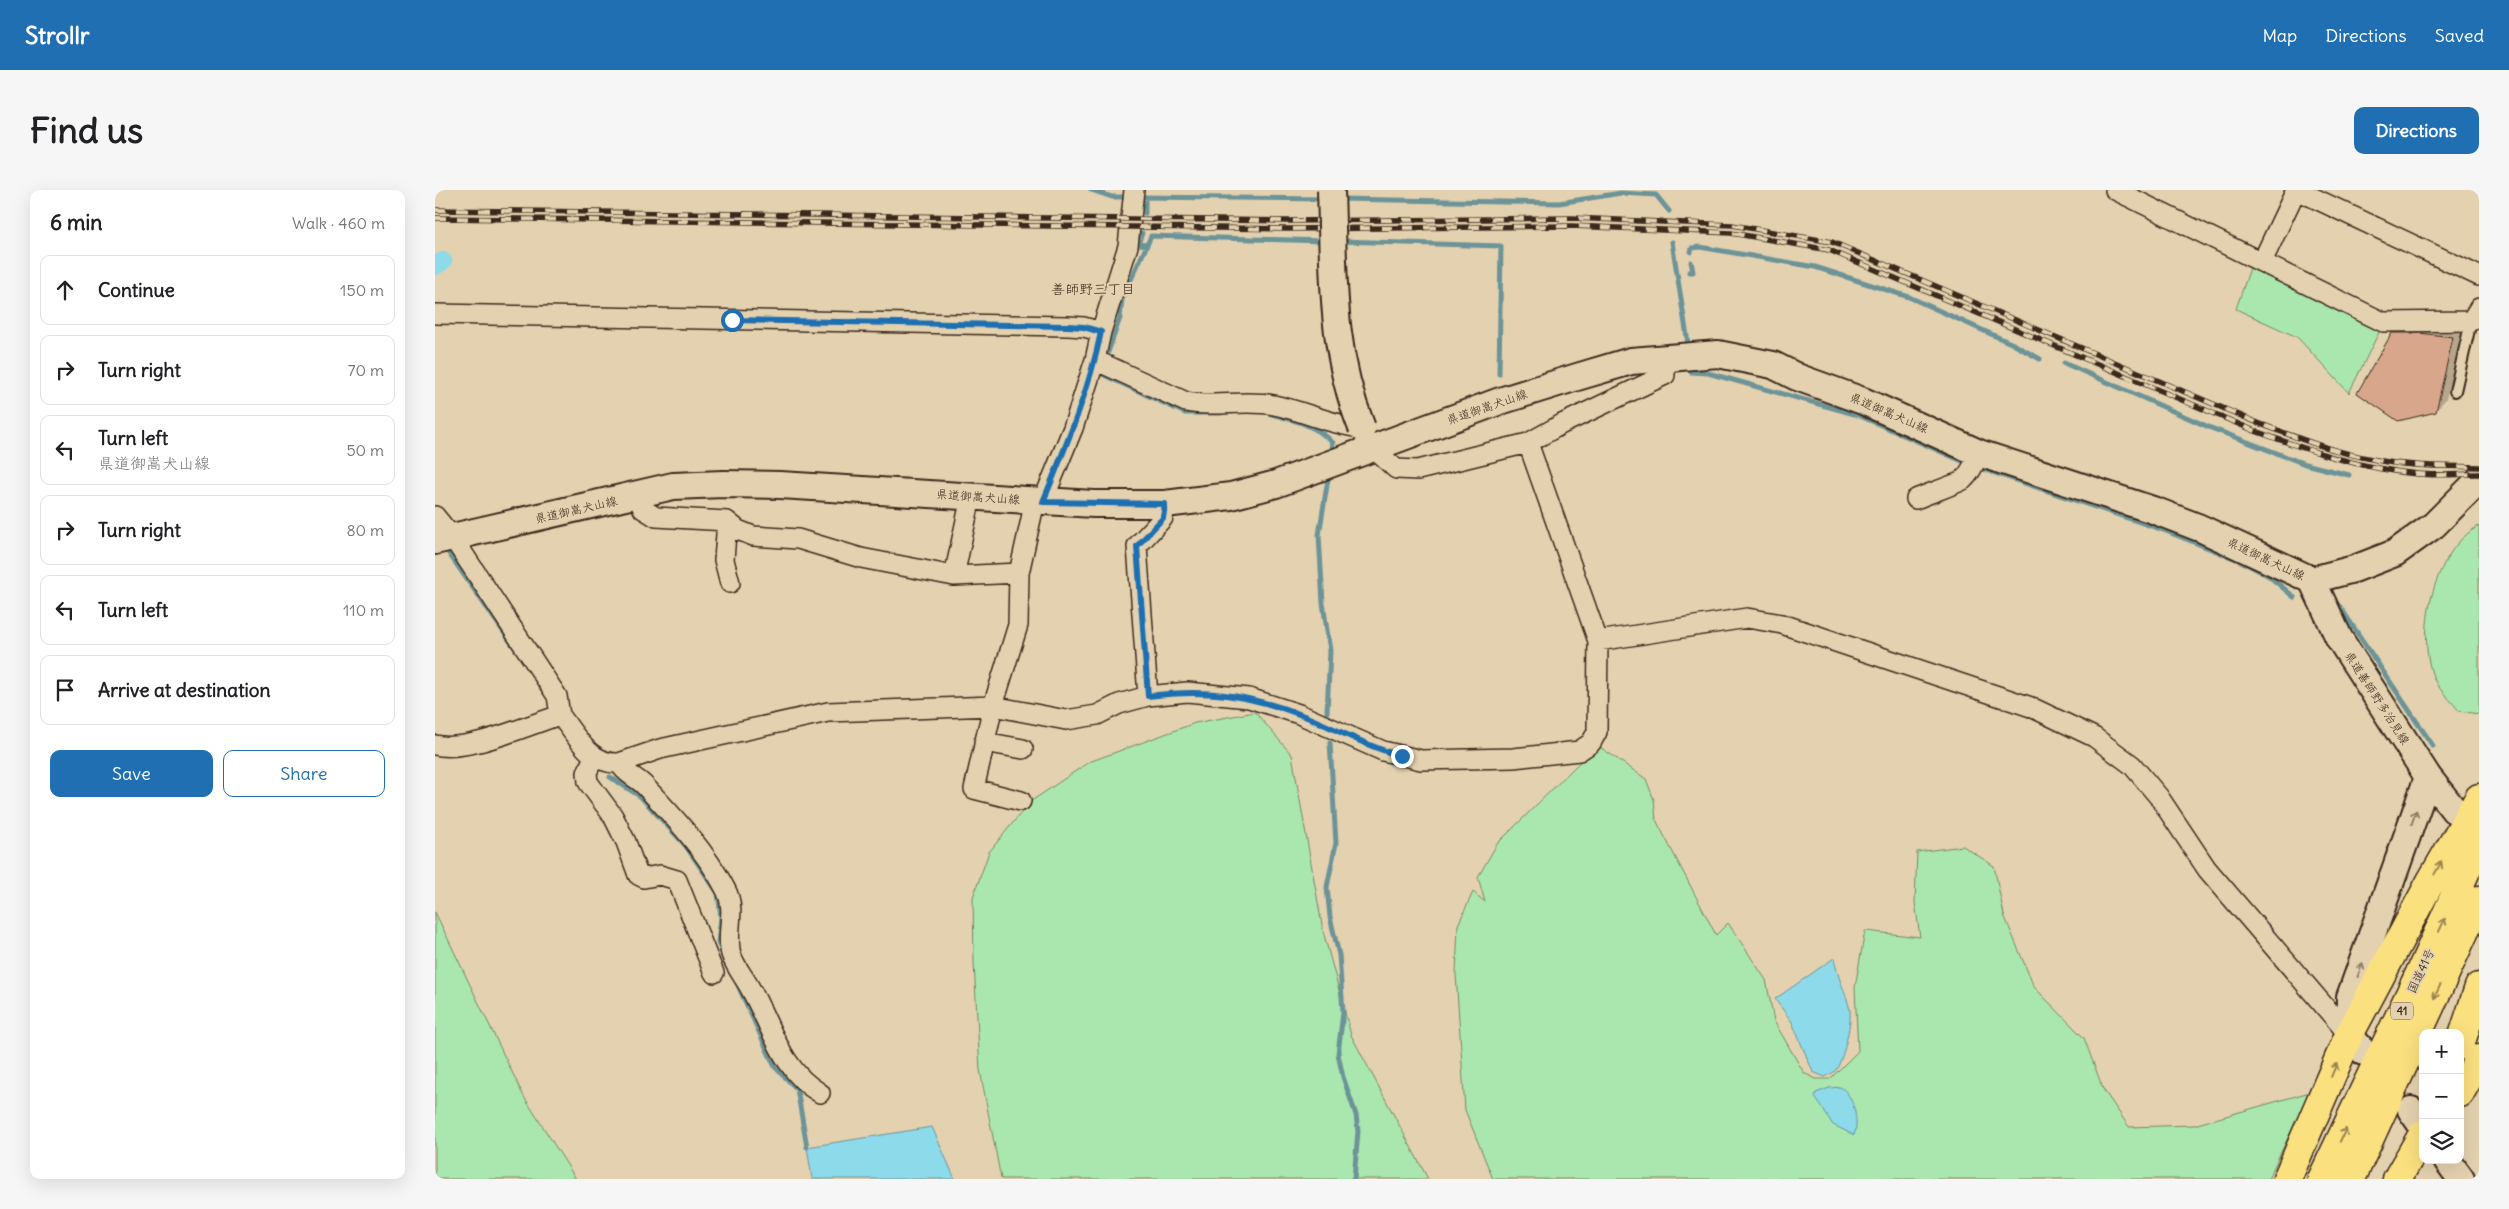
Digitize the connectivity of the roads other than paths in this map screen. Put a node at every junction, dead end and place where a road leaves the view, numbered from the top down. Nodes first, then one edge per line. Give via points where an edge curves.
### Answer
1 (1331, 190) edge
2 (2115, 190) edge
3 (2296, 190) edge
4 (1133, 199) edge
5 (2262, 262) junction
6 (2479, 276) edge
7 (435, 314) edge
8 (2475, 315) edge
9 (1101, 332) junction
10 (1665, 357) junction
11 (1095, 360) junction
12 (2455, 391) dead end
13 (1367, 438) junction
14 (1528, 443) junction
15 (1977, 459) junction
16 (2479, 480) edge
17 (637, 495) junction
18 (971, 497) junction
19 (1915, 499) dead end
20 (1039, 501) junction
21 (1165, 504) junction
22 (435, 516) edge
23 (727, 521) junction
24 (444, 540) edge
25 (1019, 573) junction
26 (954, 576) junction
27 (2311, 580) junction
28 (729, 583) dead end
29 (1598, 641) junction
30 (1148, 696) junction
31 (993, 706) junction
32 (560, 715) junction
33 (984, 742) junction
34 (435, 745) edge
35 (1023, 749) dead end
36 (594, 756) junction
37 (619, 763) junction
38 (2428, 777) junction
39 (2479, 798) edge
40 (1021, 802) dead end
41 (2454, 810) dead end
42 (2479, 842) edge
43 (2479, 900) edge
44 (714, 973) dead end
45 (2479, 986) edge
46 (2464, 1033) edge
47 (2356, 1043) junction
48 (2479, 1059) edge
49 (2464, 1086) edge
50 (820, 1093) dead end
51 (2419, 1141) edge
52 (2450, 1164) edge
53 (2287, 1179) edge
54 (2322, 1179) edge
55 (2351, 1179) edge
56 (2397, 1179) edge
57 (2461, 1179) edge

1 - 13 main road, bridge via 1338,346 1349,396
2 - 5 street
3 - 5 street
3 - 6 street
4 - 9 street via 1129,246
5 - 8 street via 2383,322
7 - 9 street via 1068,326
8 - 12 lane
9 - 11 street
10 - 13 main road, 県道御嵩犬山線 via 1631,361
10 - 14 street via 1665,375
10 - 15 main road, 県道御嵩犬山線 via 1718,354 1773,365 1863,401
11 - 13 street via 1186,402 1275,405 1343,426
11 - 20 street via 1073,428
13 - 14 street via 1396,469 1418,470
13 - 21 main road, 県道御嵩犬山線 via 1276,484 1231,496
14 - 29 street
15 - 19 street via 1962,481
15 - 27 main road, 県道御嵩犬山線 via 2156,510
16 - 27 main road, 県道御嵩犬山線 via 2434,525 2395,553 2354,570
17 - 18 main road, 県道御嵩犬山線 via 673,486 723,484
17 - 23 street via 643,509 656,516
17 - 24 main road, 県道御嵩犬山線
18 - 20 main road, 県道御嵩犬山線
18 - 26 street
20 - 21 main road, 県道御嵩犬山線
20 - 25 street
21 - 30 street via 1163,518 1137,546
22 - 24 street
23 - 26 street via 753,536 798,539 861,558
23 - 28 street via 724,560
24 - 32 street via 557,696
25 - 26 street
25 - 31 street via 1018,625
27 - 38 main road, 県道善師野多治見線 via 2339,638
29 - 30 street via 1597,732 1591,743 1579,751 1513,758 1421,760 1383,751 1299,714 1249,698 1187,692
29 - 47 street via 1747,618 1782,624 2031,707 2094,737 2132,765 2159,797 2207,869
30 - 31 street via 1119,704 1097,715 1066,720
31 - 33 street
31 - 37 street via 828,712 660,749
32 - 34 street via 466,745 448,748
32 - 36 street
33 - 35 street
33 - 40 street via 974,789
36 - 37 street via 612,764
36 - 44 street via 587,773 588,782 613,816 637,875 644,878 660,875 677,880
37 - 50 street via 625,773 641,783 677,822 721,880 732,907 731,953 738,970 752,991 786,1061
38 - 41 main road, 県道善師野多治見線
47 -> 38 main road via 2351,997
47 -> 39 highway via 2427,890
54 -> 42 highway, 国道41号 / 41
43 -> 55 highway, 国道41号 / 41
45 - 46 highway
53 -> 47 highway
48 - 49 highway
51 - 56 highway
52 - 57 main road

